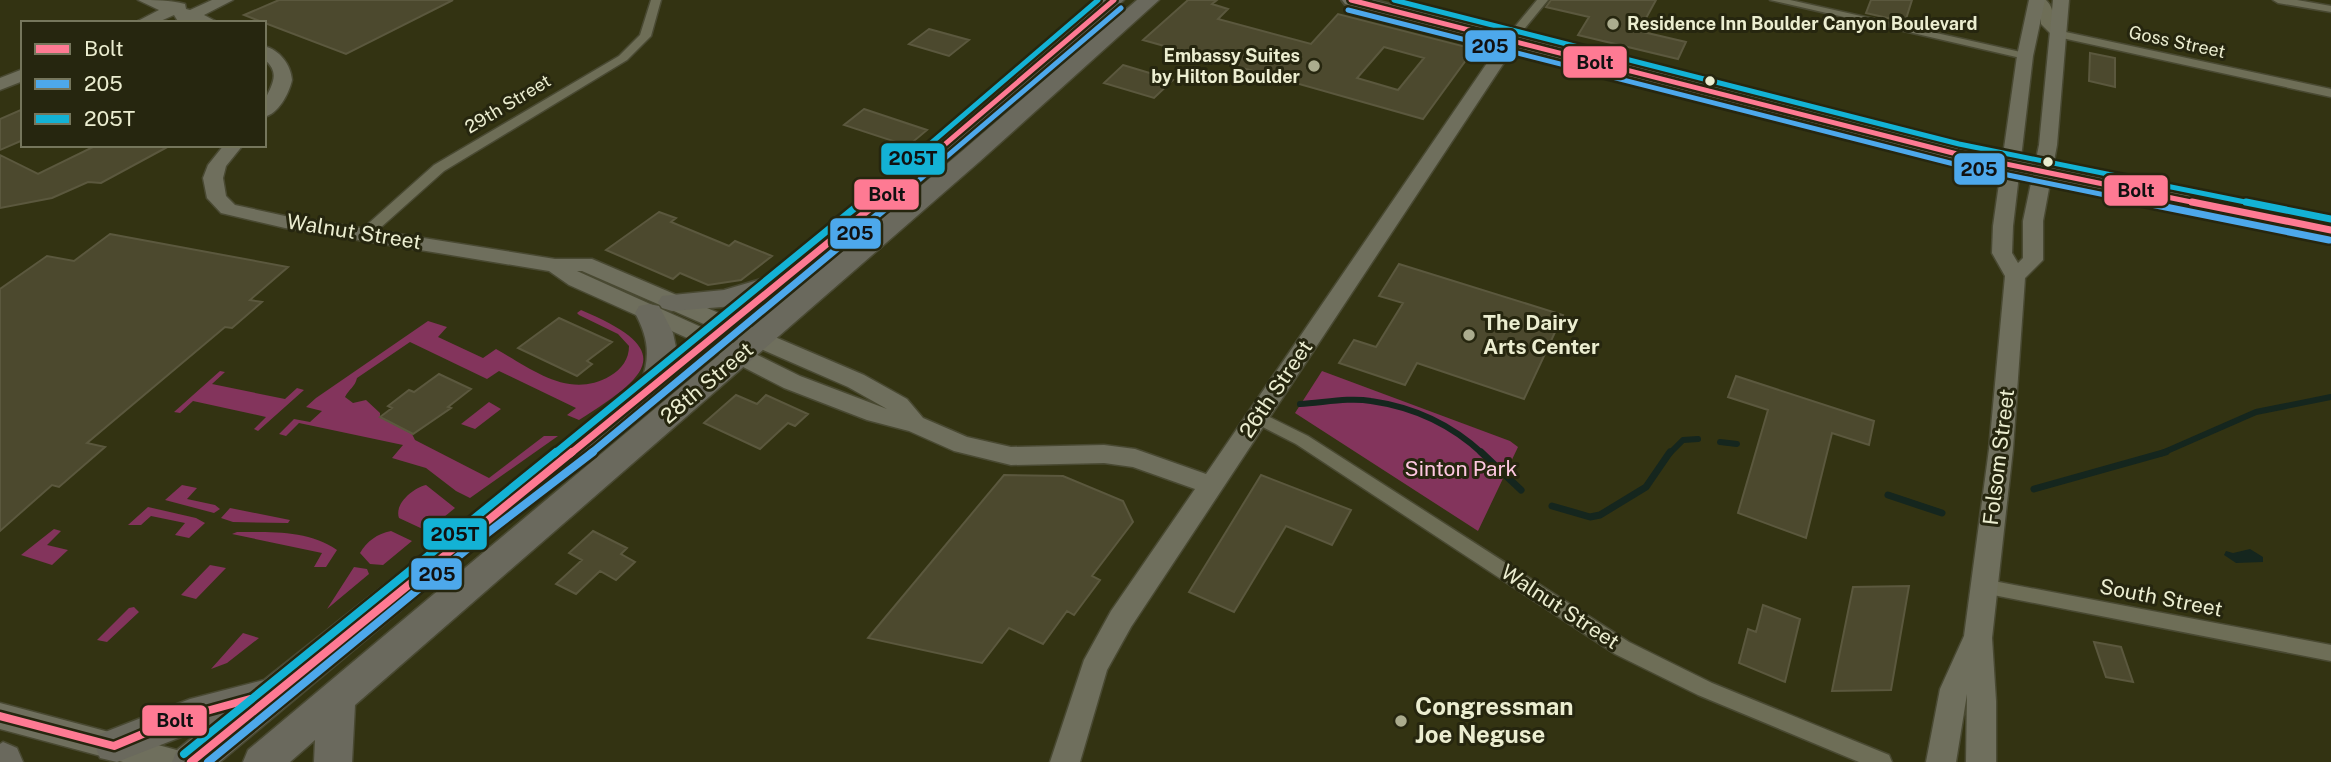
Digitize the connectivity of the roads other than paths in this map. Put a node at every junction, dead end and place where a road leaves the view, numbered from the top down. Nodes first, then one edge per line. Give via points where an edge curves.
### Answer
1 (146, 0) edge
2 (237, 0) edge
3 (656, 0) edge
4 (1114, 0) edge
5 (1149, 0) edge
6 (1351, 0) edge
7 (1393, 0) edge
8 (1543, 0) edge
9 (1775, 0) edge
10 (2038, 0) edge
11 (2061, 0) edge
12 (2278, 0) edge
13 (226, 8) edge
14 (2331, 9) edge
15 (182, 15) edge
16 (152, 21) edge
17 (204, 21) edge
18 (2057, 34) junction
19 (1513, 36) junction
20 (266, 53) edge
21 (2025, 56) junction
22 (21, 75) edge
23 (0, 85) edge
24 (21, 90) edge
25 (2331, 93) edge
26 (0, 99) edge
27 (266, 110) edge
28 (232, 147) edge
29 (2011, 158) junction
30 (2043, 164) junction
31 (2331, 215) edge
32 (2331, 230) edge
33 (365, 234) junction
34 (2015, 276) junction
35 (784, 279) junction
36 (661, 307) junction
37 (734, 340) junction
38 (654, 387) junction
39 (1257, 417) junction
40 (1210, 485) junction
41 (1983, 586) junction
42 (1978, 638) junction
43 (2331, 653) edge
44 (273, 694) junction
45 (337, 698) junction
46 (0, 716) edge
47 (114, 746) junction
48 (173, 762) edge
49 (191, 762) edge
50 (261, 762) edge
51 (333, 762) edge
52 (1065, 762) edge
53 (1882, 762) edge
54 (1941, 762) edge
55 (1981, 762) edge

1 - 15 street
2 - 13 street
3 - 33 street, 29th Street via 645,36 624,58 439,168
4 - 35 highway, 28th Street
5 - 37 highway, 28th Street
6 - 19 main road
7 - 19 main road
8 - 19 street
9 - 21 street
10 - 18 street via 2047,7 2047,24
10 - 21 street, Folsom Street
11 - 18 street, Folsom Street
12 - 14 street
13 - 15 street
15 - 16 street
15 - 17 street
18 - 25 street, Goss Street
18 - 30 street, Folsom Street
19 - 29 main road via 1843,127
19 - 39 street, 26th Street
20 - 27 street via 280,64 285,77
21 - 29 street, Folsom Street
22 - 23 street
24 - 26 street
28 - 33 street, Walnut Street via 213,178 217,198 228,209
29 - 30 main road
29 - 34 street, Folsom Street via 2002,253
30 - 31 main road
30 - 32 main road
30 - 34 street, Folsom Street via 2033,221 2033,260
33 - 36 street, Walnut Street via 555,265 576,281
34 - 41 street, Folsom Street via 2001,449
35 - 36 highway via 725,299
35 - 37 highway, 28th Street
36 - 37 street, Walnut Street
36 - 38 highway via 657,328 664,362
37 - 38 highway, 28th Street
37 - 40 street, Walnut Street via 777,375 962,445 1035,457 1104,454 1135,458
37 - 45 highway, 28th Street
38 - 44 highway, 28th Street
39 - 40 street, 26th Street
39 - 53 street, Walnut Street via 1302,440 1622,648 1705,689
40 - 52 street, 26th Street via 1103,650
41 - 42 street, Folsom Street
41 - 43 street, South Street
42 - 54 street, Folsom Street via 1954,689
42 - 55 street, Folsom Street
44 - 47 highway via 218,706
44 - 49 highway, 28th Street
45 - 50 highway, 28th Street
45 - 51 highway
46 - 47 main road
47 - 48 street

